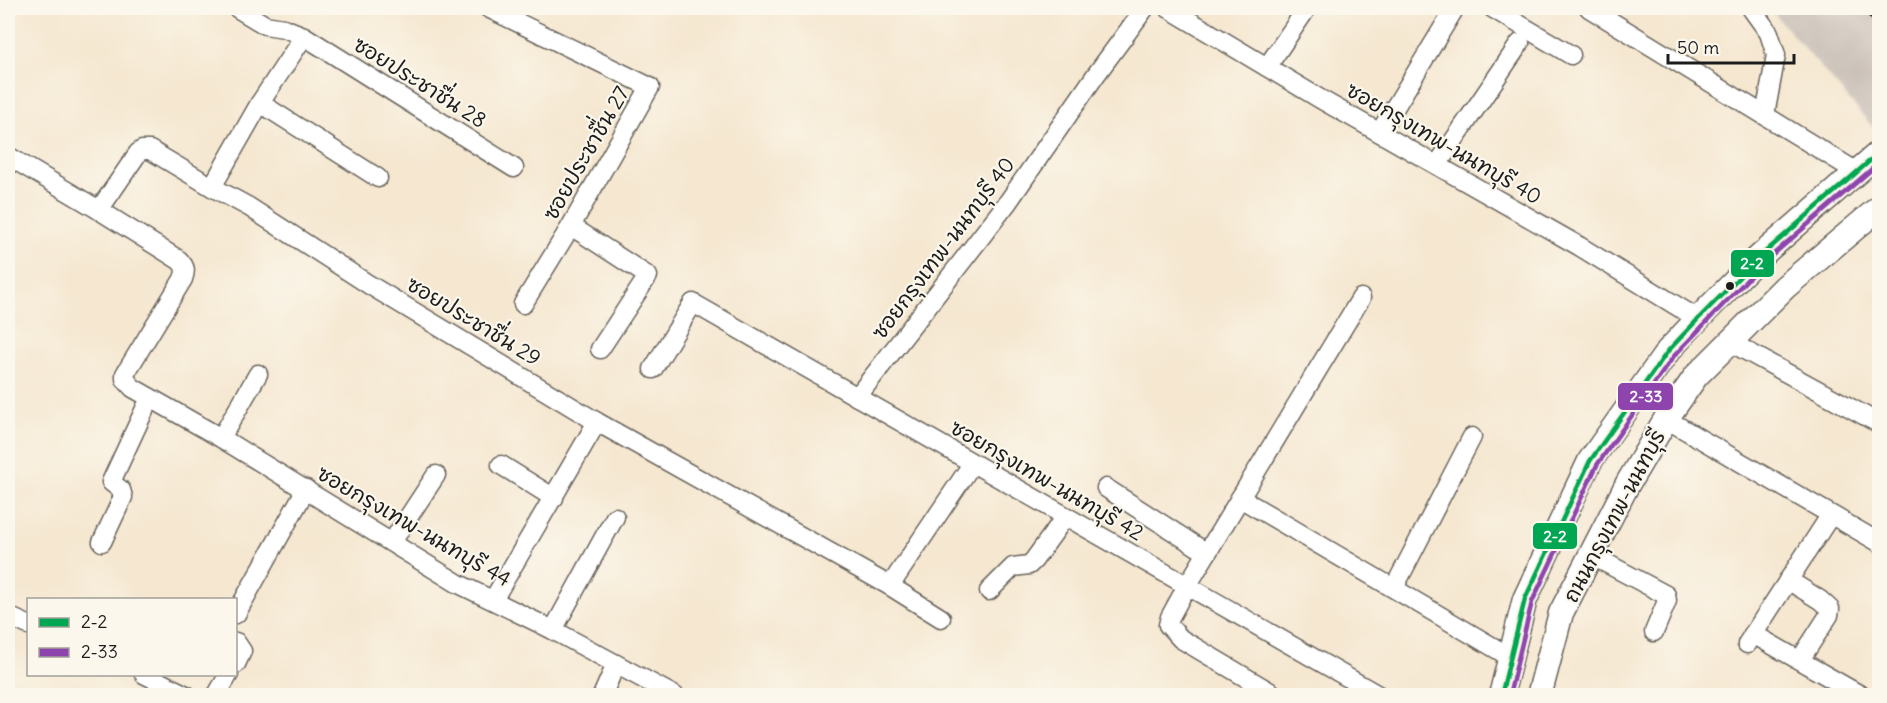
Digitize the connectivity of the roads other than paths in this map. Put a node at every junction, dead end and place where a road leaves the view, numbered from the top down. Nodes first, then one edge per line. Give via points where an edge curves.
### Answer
1 (237, 8) edge
2 (488, 8) edge
3 (1145, 8) edge
4 (1167, 8) edge
5 (1306, 8) edge
6 (1455, 8) edge
7 (1492, 8) edge
8 (1589, 8) edge
9 (1751, 8) edge
10 (304, 36) junction
11 (1520, 43) dead end
12 (1571, 55) dead end
13 (1267, 67) junction
14 (260, 103) junction
15 (1765, 115) junction
16 (1380, 132) junction
17 (1880, 152) edge
18 (8, 156) edge
19 (1437, 165) junction
20 (514, 168) dead end
21 (1857, 172) junction
22 (378, 178) dead end
23 (212, 188) junction
24 (1880, 207) edge
25 (99, 210) junction
26 (571, 226) junction
27 (1361, 298) dead end
28 (523, 304) dead end
29 (1698, 319) junction
30 (1730, 342) junction
31 (600, 349) dead end
32 (652, 369) dead end
33 (258, 374) dead end
34 (857, 397) junction
35 (150, 398) junction
36 (1666, 419) junction
37 (597, 422) junction
38 (1880, 424) edge
39 (1472, 437) dead end
40 (222, 438) junction
41 (972, 464) junction
42 (501, 465) dead end
43 (436, 474) dead end
44 (1106, 488) dead end
45 (306, 489) junction
46 (554, 498) junction
47 (1240, 498) junction
48 (1830, 516) junction
49 (615, 517) dead end
50 (1065, 518) junction
51 (392, 542) junction
52 (102, 543) dead end
53 (1552, 543) junction
54 (1880, 543) edge
55 (1207, 553) junction
56 (1590, 558) junction
57 (1788, 580) junction
58 (890, 586) junction
59 (1187, 586) junction
60 (1394, 588) junction
61 (989, 591) dead end
62 (493, 600) junction
63 (237, 612) edge
64 (8, 616) edge
65 (941, 618) dead end
66 (27, 625) edge
67 (553, 630) junction
68 (1654, 632) dead end
69 (237, 644) edge
70 (1510, 657) junction
71 (1800, 660) junction
72 (237, 662) edge
73 (616, 664) junction
74 (146, 676) edge
75 (228, 676) edge
76 (1272, 693) dead end
77 (188, 696) edge
78 (216, 696) edge
79 (602, 696) edge
80 (675, 696) edge
81 (1380, 696) edge
82 (1501, 696) edge
83 (1539, 696) edge
84 (1862, 696) edge

1 - 10 street, ซอยประชาชื่น 28 via 265,25
2 - 26 street, ซอยประชาชื่น 27 via 650,87
3 - 34 street, ซอยกรุงเทพ-นนทบุรี 40 via 1008,202
4 - 13 street, ซอยกรุงเทพ-นนทบุรี 40
5 - 13 street
6 - 16 street
7 - 12 street
8 - 15 street
9 - 15 street via 1769,33 1776,55
10 - 14 street
10 - 20 street, ซอยประชาชื่น 28
11 - 19 street
13 - 16 street, ซอยกรุงเทพ-นนทบุรี 40
14 - 22 street
14 - 23 street
15 - 21 street
16 - 19 street, ซอยกรุงเทพ-นนทบุรี 40
17 - 21 main road, ถนนกรุงเทพ-นนทบุรี
18 - 25 street
19 - 29 street, ซอยกรุงเทพ-นนทบุรี 40
21 - 29 main road, ถนนกรุงเทพ-นนทบุรี via 1756,260
23 - 25 street, ซอยประชาชื่น 29 via 150,150 142,150
23 - 37 street, ซอยประชาชื่น 29
24 - 30 main road, ถนนกรุงเทพ-นนทบุรี via 1785,286
25 - 35 street, ซอยกรุงเทพ-นนทบุรี 44 via 185,266 183,279 125,374 133,388
26 - 28 street, ซอยประชาชื่น 27
26 - 31 street via 648,276
27 - 47 street
29 - 53 main road, ถนนกรุงเทพ-นนทบุรี via 1668,351 1590,461
30 - 36 main road, ถนนกรุงเทพ-นนทบุรี via 1696,376
30 - 38 street
32 - 34 street, ซอยกรุงเทพ-นนทบุรี 42 via 693,303
33 - 40 street
34 - 41 street, ซอยกรุงเทพ-นนทบุรี 42
35 - 40 street, ซอยกรุงเทพ-นนทบุรี 44
35 - 52 street via 111,482 123,497
36 - 48 street
36 - 56 main road, ถนนกรุงเทพ-นนทบุรี
37 - 46 street
37 - 58 street, ซอยประชาชื่น 29
39 - 60 street
40 - 45 street, ซอยกรุงเทพ-นนทบุรี 44
41 - 50 street, ซอยกรุงเทพ-นนทบุรี 42
41 - 58 street
42 - 46 street
43 - 51 street
44 - 55 street
45 - 51 street, ซอยกรุงเทพ-นนทบุรี 44
45 - 63 street
46 - 62 street
47 - 55 street
47 - 60 street
48 - 54 street
48 - 57 street
49 - 67 street
50 - 59 street, ซอยกรุงเทพ-นนทบุรี 42
50 - 61 street via 1029,565 1013,567
51 - 62 street, ซอยกรุงเทพ-นนทบุรี 44 via 457,583
53 - 56 main road via 1565,540
53 - 70 main road, ถนนกรุงเทพ-นนทบุรี via 1525,599
55 - 59 street
56 - 68 street via 1666,595
56 - 83 main road, ถนนกรุงเทพ-นนทบุรี via 1562,613
57 - 71 street via 1830,609
57 - 71 street via 1750,639
58 - 65 street, ซอยประชาชื่น 29
59 - 76 street via 1170,617 1168,625 1172,631
59 - 81 street, ซอยกรุงเทพ-นนทบุรี 42
60 - 70 street
62 - 67 street, ซอยกรุงเทพ-นนทบุรี 44
64 - 66 street
67 - 73 street, ซอยกรุงเทพ-นนทบุรี 44
69 - 72 street via 242,651
70 - 82 main road, ถนนกรุงเทพ-นนทบุรี
71 - 84 street
73 - 79 street
73 - 80 street, ซอยกรุงเทพ-นนทบุรี 44
74 - 77 street
75 - 78 street

